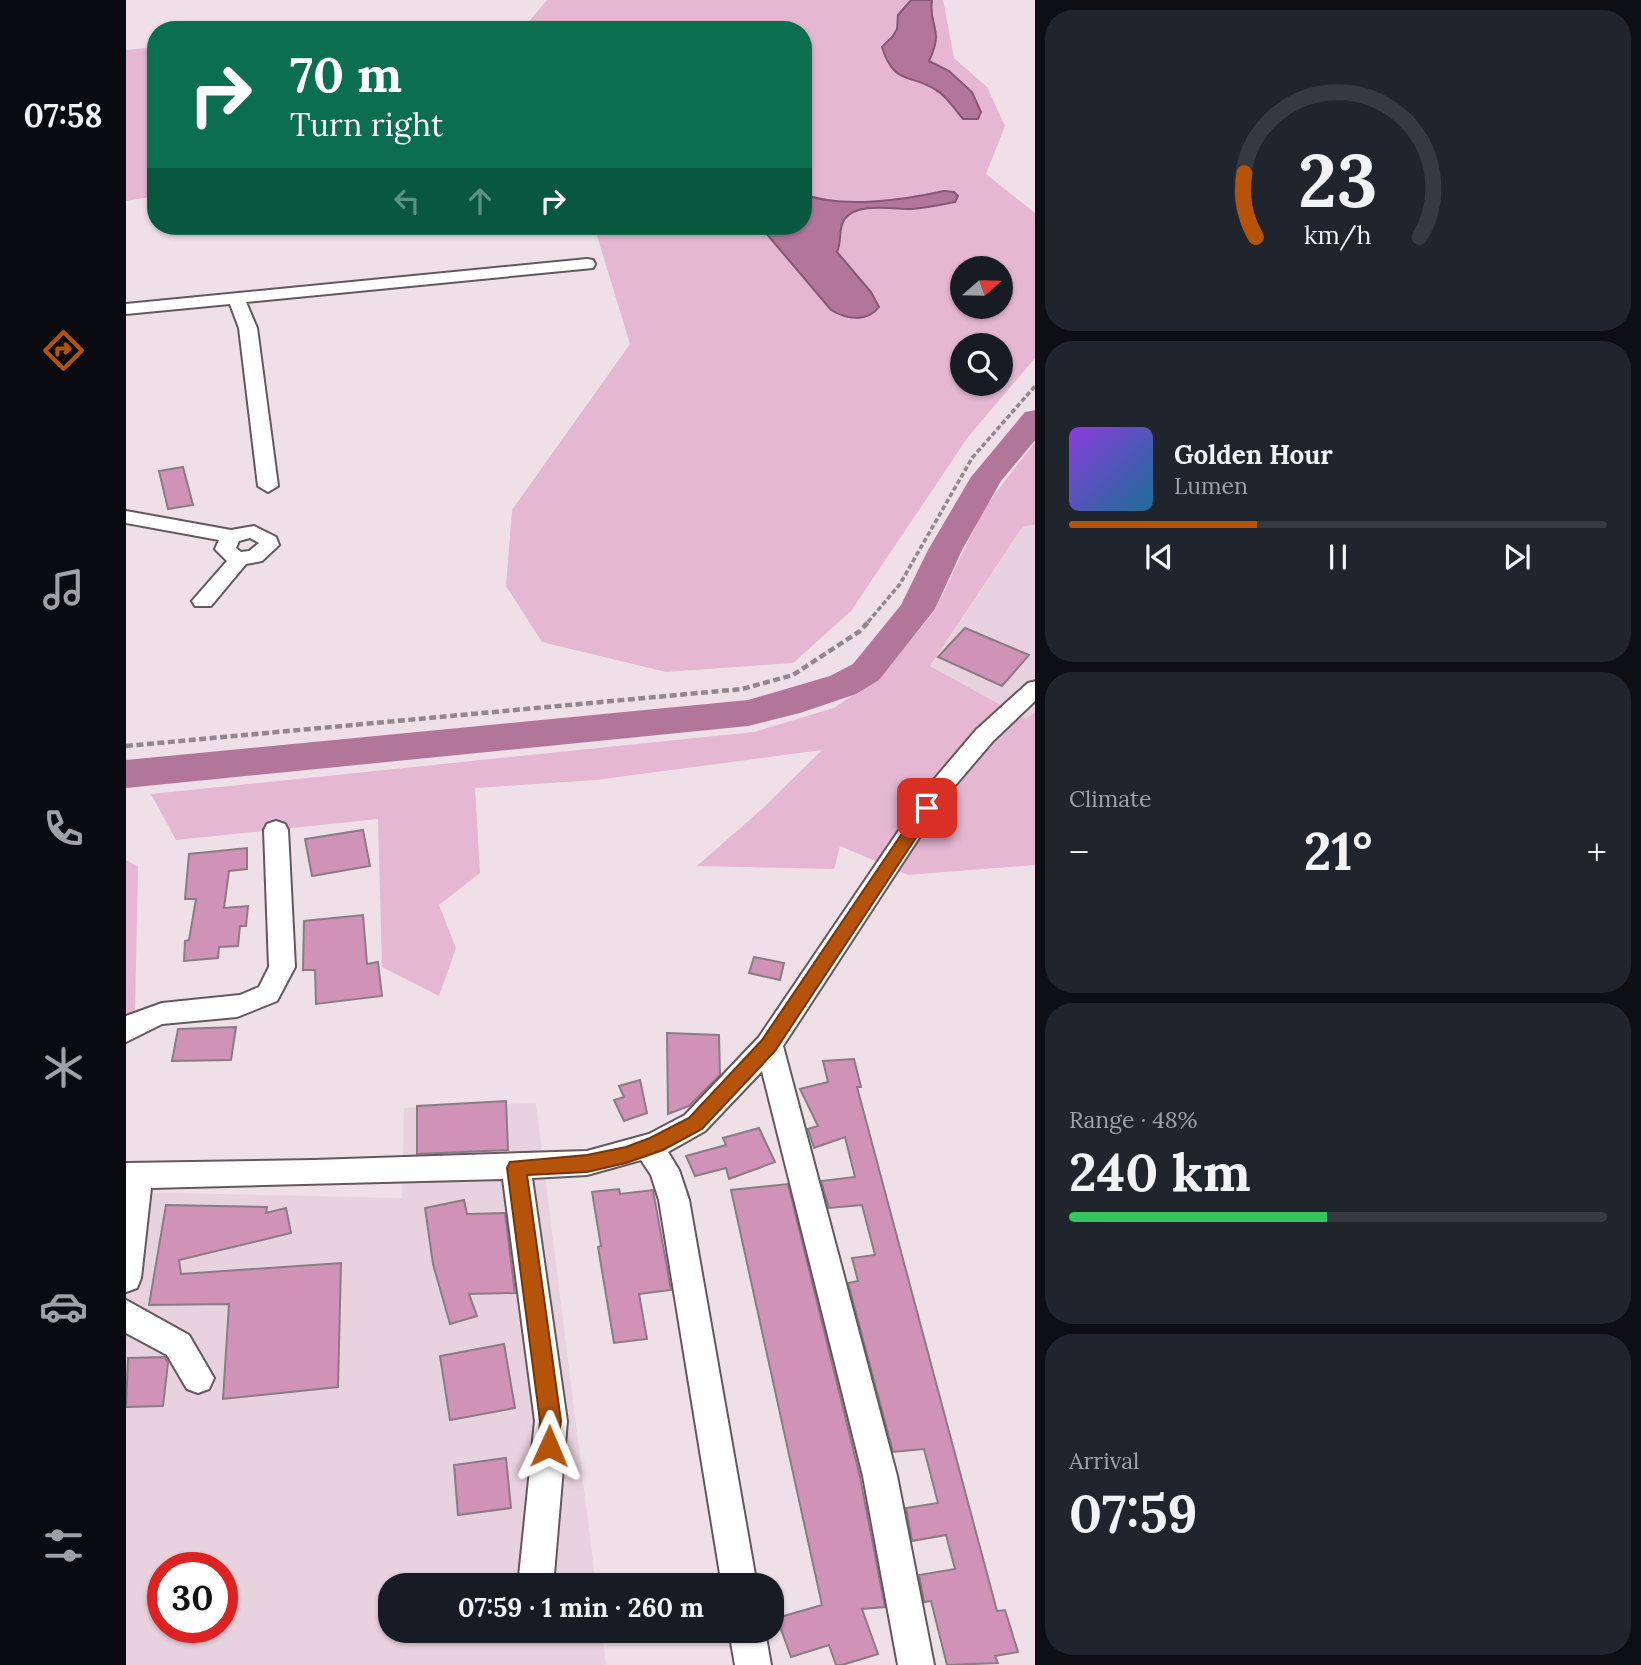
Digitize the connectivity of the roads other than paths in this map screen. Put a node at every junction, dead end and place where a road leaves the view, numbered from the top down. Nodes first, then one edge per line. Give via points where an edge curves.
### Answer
1 (587, 264) dead end
2 (236, 298) junction
3 (126, 309) edge
4 (268, 486) dead end
5 (126, 517) edge
6 (126, 527) edge
7 (233, 546) junction
8 (204, 601) dead end
9 (1035, 688) edge
10 (276, 830) dead end
11 (126, 1031) edge
12 (769, 1045) junction
13 (648, 1147) junction
14 (516, 1168) junction
15 (132, 1176) edge
16 (126, 1278) edge
17 (126, 1314) edge
18 (198, 1378) dead end
19 (536, 1573) edge
20 (738, 1573) edge
21 (749, 1643) edge
22 (753, 1665) edge
23 (916, 1665) edge

1 - 2 street
2 - 3 street
2 - 4 street via 248,328
5 - 7 street
6 - 7 street
7 - 8 street
9 - 12 street via 968,753 939,789
10 - 11 street via 282,967 268,994 235,1007 157,1015
12 - 13 street via 695,1124
12 - 23 street via 880,1476
13 - 14 street via 587,1163
13 - 20 street via 664,1170 674,1200
14 - 15 street
14 - 19 street via 551,1421
15 - 16 street
17 - 18 street via 137,1326 180,1347
21 - 22 street

